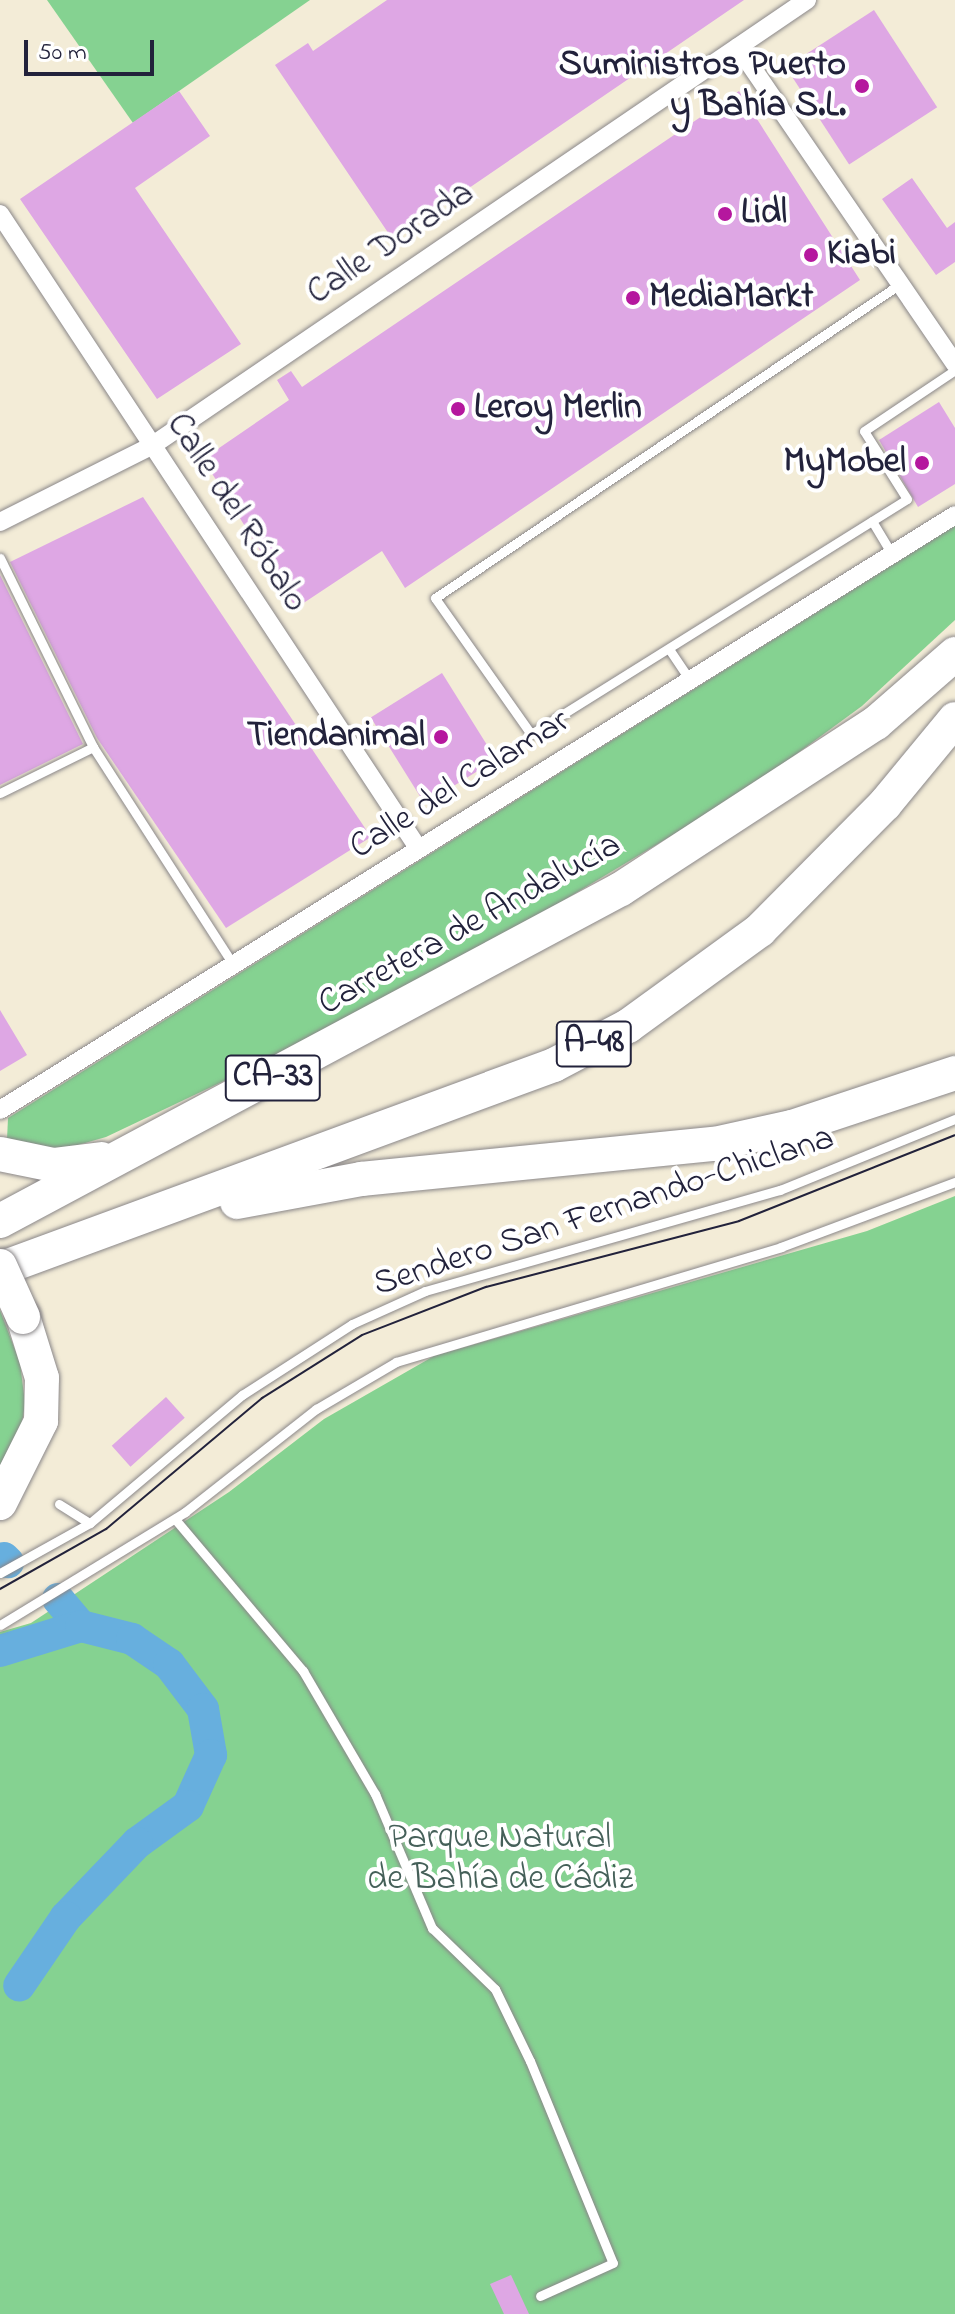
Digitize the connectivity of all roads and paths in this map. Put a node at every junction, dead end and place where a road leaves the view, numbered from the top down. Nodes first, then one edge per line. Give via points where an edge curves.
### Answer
1 (807, 0) edge
2 (738, 47) junction
3 (0, 214) edge
4 (900, 284) junction
5 (955, 367) edge
6 (153, 445) junction
7 (955, 515) edge
8 (872, 521) junction
9 (0, 522) edge
10 (892, 554) junction
11 (0, 558) edge
12 (955, 634) edge
13 (669, 649) junction
14 (955, 654) edge
15 (690, 680) junction
16 (955, 719) edge
17 (93, 747) junction
18 (802, 774) junction
19 (0, 793) edge
20 (418, 848) junction
21 (233, 964) junction
22 (955, 1073) edge
23 (0, 1110) edge
24 (955, 1119) edge
25 (0, 1154) edge
26 (126, 1155) junction
27 (955, 1182) edge
28 (0, 1221) edge
29 (138, 1222) junction
30 (0, 1268) edge
31 (0, 1503) edge
32 (59, 1504) dead end
33 (175, 1519) junction
34 (90, 1523) junction
35 (0, 1573) edge
36 (0, 1625) edge
37 (540, 2296) dead end

1 - 2 street, Calle Dorada
2 - 4 street
2 - 6 street, Calle Dorada
3 - 6 street, Calle del Róbalo
4 - 5 street
4 - 13 lane via 435,598 531,734
5 - 8 lane via 864,431 907,499
6 - 9 street, Calle Dorada
6 - 20 street, Calle del Róbalo
7 - 10 street, Calle del Calamar
8 - 10 lane
8 - 13 lane
10 - 15 street, Calle del Calamar
11 - 17 lane
12 - 18 highway
13 - 15 lane
14 - 18 highway
15 - 20 street, Calle del Calamar
16 - 29 highway, A-48 via 885,804 760,930 628,1026 554,1065
17 - 19 lane
17 - 21 lane
18 - 26 highway, Carretera de Andalucía / CA-33 via 513,953
20 - 21 street, Calle del Calamar
21 - 23 street, Calle del Calamar
22 - 29 highway via 792,1127 714,1144 361,1179
24 - 34 lane, Sendero San Fernando-Chiclana via 780,1190 425,1291 352,1324 242,1395
25 - 26 highway via 53,1165
26 - 28 highway, Carretera de Andalucía / CA-33
27 - 33 lane via 733,1263 429,1347 357,1381
29 - 30 highway
30 - 31 highway, bridge via 23,1317 42,1378 41,1421 28,1460
32 - 34 lane
33 - 36 lane
33 - 37 lane via 303,1671 375,1794 432,1928 495,1989 524,2049 613,2263
34 - 35 lane, Sendero San Fernando-Chiclana

